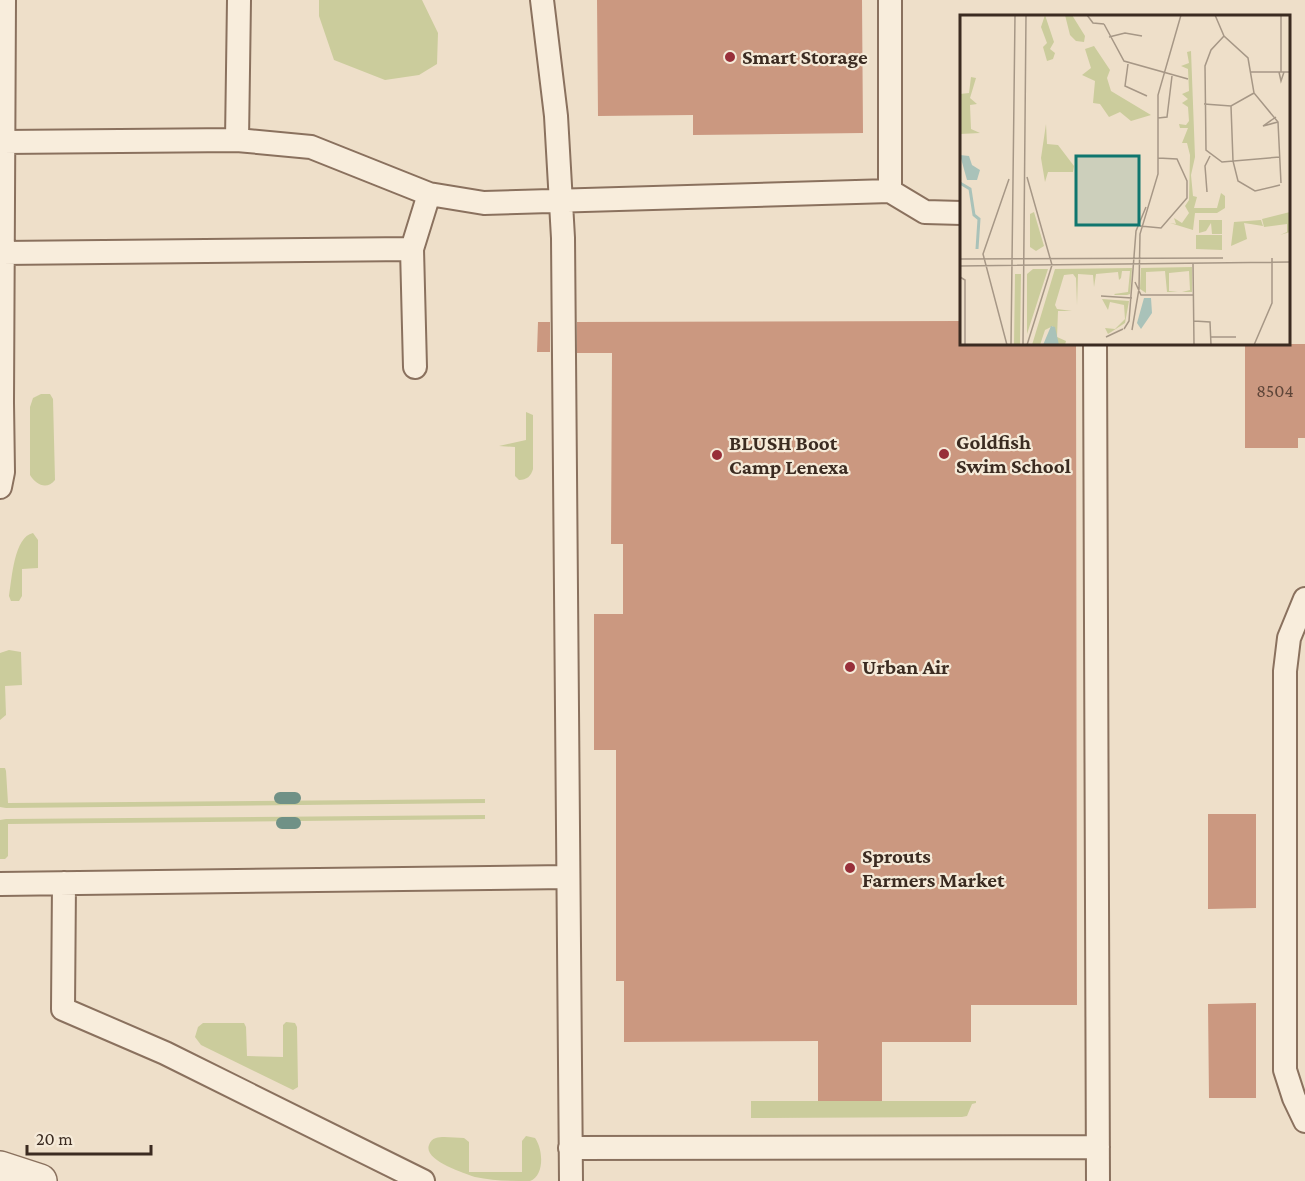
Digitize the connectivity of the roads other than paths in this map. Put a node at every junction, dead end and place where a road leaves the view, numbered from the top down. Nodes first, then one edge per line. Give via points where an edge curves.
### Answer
1 (4, 0) edge
2 (238, 0) edge
3 (542, 0) edge
4 (890, 0) edge
5 (2, 42) edge
6 (237, 140) junction
7 (3, 142) junction
8 (890, 191) junction
9 (429, 194) junction
10 (561, 201) junction
11 (960, 213) edge
12 (412, 249) junction
13 (2, 253) junction
14 (1095, 345) edge
15 (415, 367) dead end
16 (1, 403) edge
17 (0, 487) edge
18 (1305, 599) edge
19 (568, 877) junction
20 (64, 883) junction
21 (0, 884) edge
22 (1305, 1121) edge
23 (1098, 1147) junction
24 (570, 1148) junction
25 (0, 1168) edge
26 (40, 1181) edge
27 (423, 1181) edge
28 (571, 1181) edge
29 (1098, 1181) edge

1 - 5 lane
2 - 6 lane
3 - 10 lane via 556,116
4 - 8 lane
5 - 7 lane
6 - 7 lane
6 - 9 lane via 311,147
7 - 13 lane
8 - 10 lane
8 - 11 lane via 925,212
9 - 10 lane via 484,203
9 - 12 lane
10 - 19 lane
12 - 13 lane
12 - 15 lane
13 - 16 lane
14 - 23 lane
16 - 17 lane
18 - 22 lane via 1289,638 1285,671 1285,1070
19 - 20 lane
19 - 24 lane
20 - 21 lane
20 - 27 lane via 63,1009 165,1053
23 - 24 lane
23 - 29 lane
24 - 28 lane
25 - 26 street

